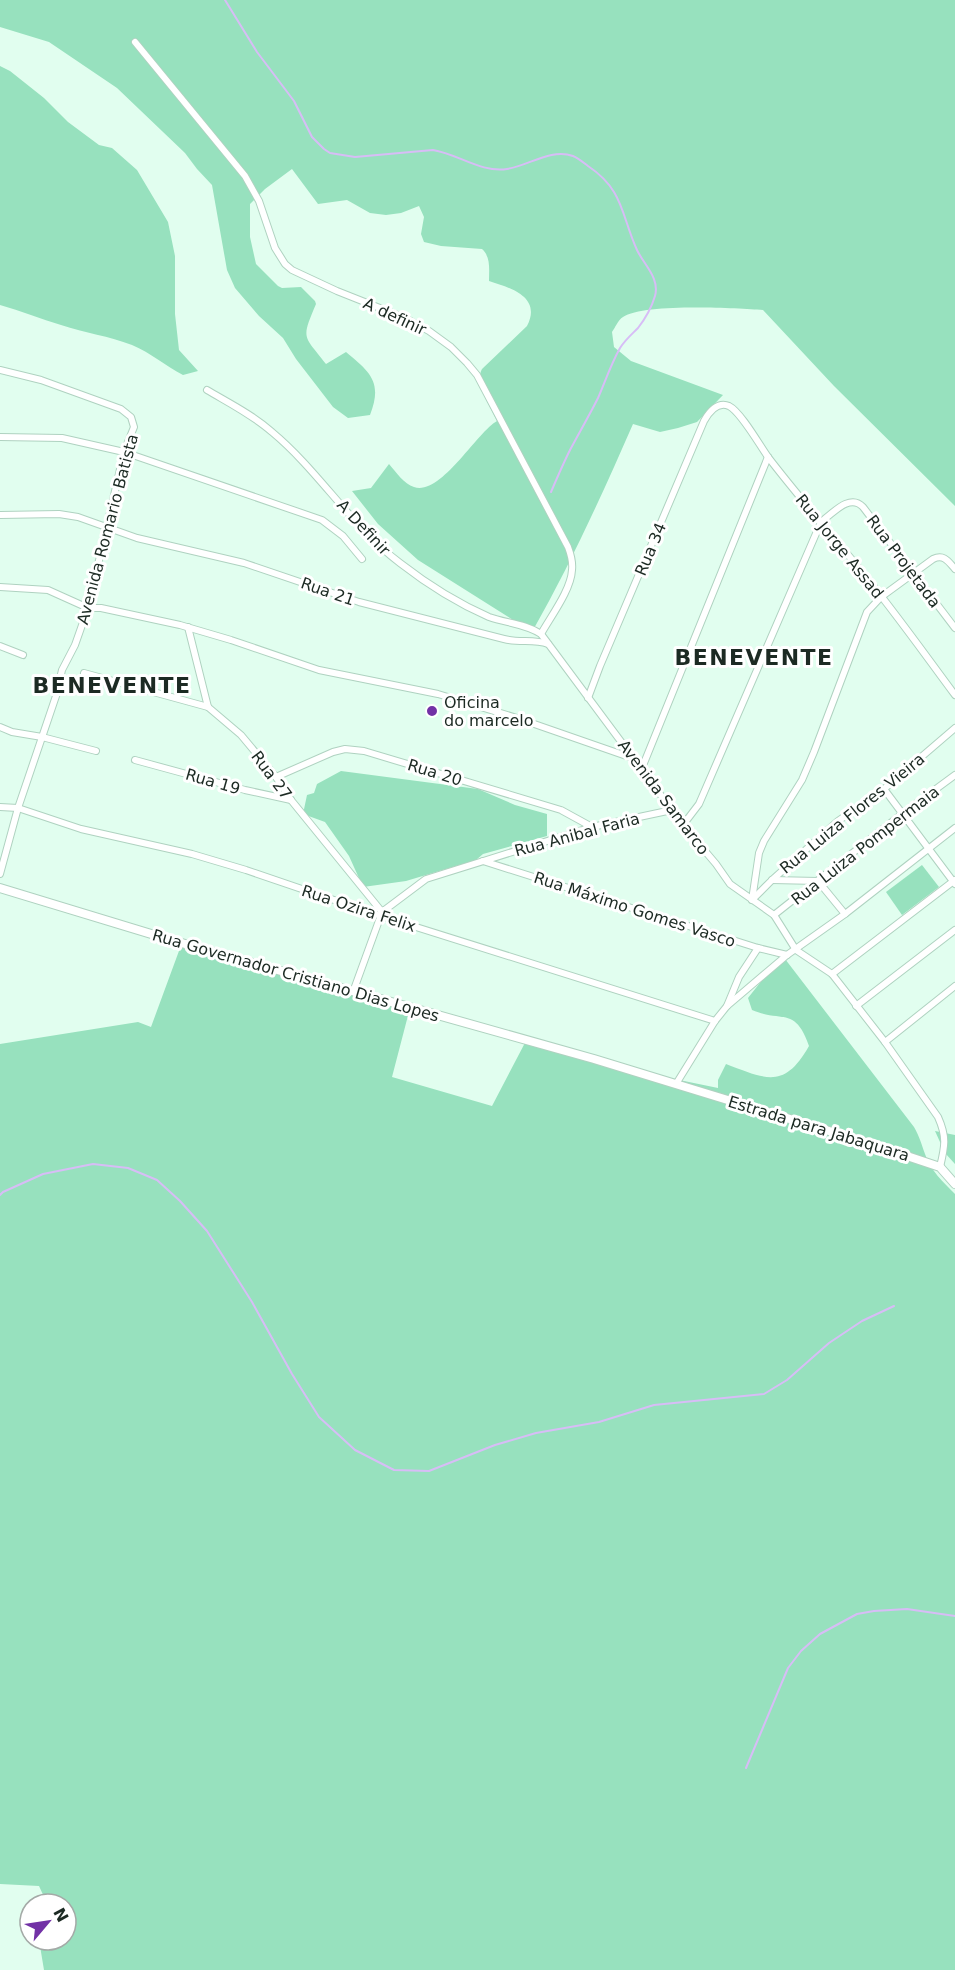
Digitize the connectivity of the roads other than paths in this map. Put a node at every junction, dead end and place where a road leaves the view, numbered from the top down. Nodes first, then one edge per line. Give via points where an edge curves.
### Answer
1 (135, 42) dead end
2 (0, 370) edge
3 (207, 390) dead end
4 (719, 405) joint
5 (0, 437) edge
6 (124, 452) junction
7 (768, 457) junction
8 (0, 515) edge
9 (821, 522) junction
10 (108, 528) junction
11 (362, 559) dead end
12 (955, 569) edge
13 (913, 572) junction
14 (0, 587) edge
15 (881, 597) junction
16 (88, 608) junction
17 (188, 627) junction
18 (955, 628) edge
19 (541, 634) junction
20 (549, 644) junction
21 (0, 646) edge
22 (23, 656) dead end
23 (84, 673) dead end
24 (955, 695) edge
25 (588, 698) junction
26 (208, 707) junction
27 (0, 727) edge
28 (955, 728) edge
29 (12, 732) junction
30 (0, 733) edge
31 (42, 737) junction
32 (96, 751) dead end
33 (135, 760) dead end
34 (636, 760) junction
35 (642, 768) junction
36 (955, 775) edge
37 (276, 777) junction
38 (884, 789) junction
39 (291, 800) junction
40 (0, 807) edge
41 (18, 808) junction
42 (672, 810) junction
43 (902, 814) junction
44 (683, 825) junction
45 (592, 827) junction
46 (955, 828) edge
47 (928, 850) junction
48 (483, 861) junction
49 (0, 874) edge
50 (772, 880) junction
51 (818, 880) junction
52 (954, 882) edge
53 (0, 888) edge
54 (752, 900) junction
55 (382, 914) junction
56 (845, 914) junction
57 (774, 915) junction
58 (955, 930) edge
59 (758, 948) junction
60 (796, 950) junction
61 (787, 956) junction
62 (832, 974) junction
63 (955, 986) edge
64 (353, 992) junction
65 (728, 1006) junction
66 (856, 1006) junction
67 (715, 1021) junction
68 (885, 1042) junction
69 (594, 1059) joint
70 (676, 1084) junction
71 (940, 1167) junction
72 (955, 1184) edge

1 - 19 street, A definir via 245,176 285,264 429,331 451,347 477,375 572,561 569,584
2 - 6 street, Avenida Romario Batista via 41,380 127,412 134,427
3 - 19 street, A Definir via 272,432 376,542 431,586 490,617
4 - 7 street, Rua Jorge Assad via 734,410
4 - 25 street, Rua 34 via 704,421
5 - 6 street via 62,438
6 - 10 street, Avenida Romario Batista
6 - 11 street via 322,520 343,536
7 - 9 street, Rua Jorge Assad
7 - 35 street
8 - 10 street, Rua 21 via 69,515
9 - 13 street, Rua Projetada via 848,502 859,503
9 - 15 street, Rua Jorge Assad
9 - 44 street via 699,804
10 - 16 street, Avenida Romario Batista
10 - 20 street, Rua 21 via 157,544 244,563 359,602 512,641 537,640
12 - 13 street via 938,556
13 - 15 street
13 - 18 street, Rua Projetada
14 - 16 street via 48,590
15 - 24 street, Rua Jorge Assad
15 - 54 street via 864,617 802,780 764,841
16 - 17 street
16 - 31 street, Avenida Romario Batista via 62,670
17 - 26 street
17 - 34 street via 319,670 438,694
19 - 20 street, Avenida Samarco
20 - 25 street, Avenida Samarco
21 - 22 street
23 - 26 street
25 - 34 street, Avenida Samarco
26 - 37 street, Rua 27 via 241,735
27 - 29 street
28 - 38 street, Rua Luiza Flores Vieira
29 - 30 street
29 - 31 street
31 - 32 street
31 - 41 street, Avenida Romario Batista
33 - 39 street, Rua 19
34 - 35 street, Avenida Samarco
35 - 42 street, Avenida Samarco
36 - 43 street, Rua Luiza Pompermaia
37 - 39 street, Rua 27
37 - 45 street, Rua 20 via 333,752 364,751 561,810
38 - 43 street
38 - 50 street, Rua Luiza Flores Vieira via 838,821
39 - 55 street, Rua 27
40 - 41 street, Rua Ozira Felix
41 - 49 street, Avenida Romario Batista
41 - 55 street, Rua Ozira Felix via 81,829 192,854
42 - 44 street, Avenida Samarco
42 - 45 street, Rua Anibal Faria
43 - 47 street
43 - 51 street, Rua Luiza Pompermaia
44 - 54 street, Avenida Samarco via 730,884
45 - 48 street, Rua Anibal Faria
46 - 47 street
47 - 52 street
47 - 56 street
48 - 55 street, Rua Anibal Faria via 426,879
48 - 59 street, Rua Máximo Gomes Vasco
50 - 51 street
50 - 54 street, Rua Luiza Flores Vieira
51 - 56 street
51 - 57 street, Rua Luiza Pompermaia
52 - 62 street
53 - 64 street, Rua Governador Cristiano Dias Lopes
54 - 57 street, Avenida Samarco
55 - 64 street
55 - 67 street, Rua Ozira Felix
56 - 60 street
57 - 60 street, Avenida Samarco
58 - 66 street
59 - 61 street, Rua Máximo Gomes Vasco
59 - 65 street via 739,977
60 - 61 street
60 - 62 street
61 - 65 street
62 - 66 street
63 - 68 street
64 - 69 street, Rua Governador Cristiano Dias Lopes
65 - 67 street
66 - 68 street
67 - 70 street
68 - 71 street via 944,1130
69 - 70 street, Estrada para Jabaquara
70 - 71 street, Estrada para Jabaquara
71 - 72 street

